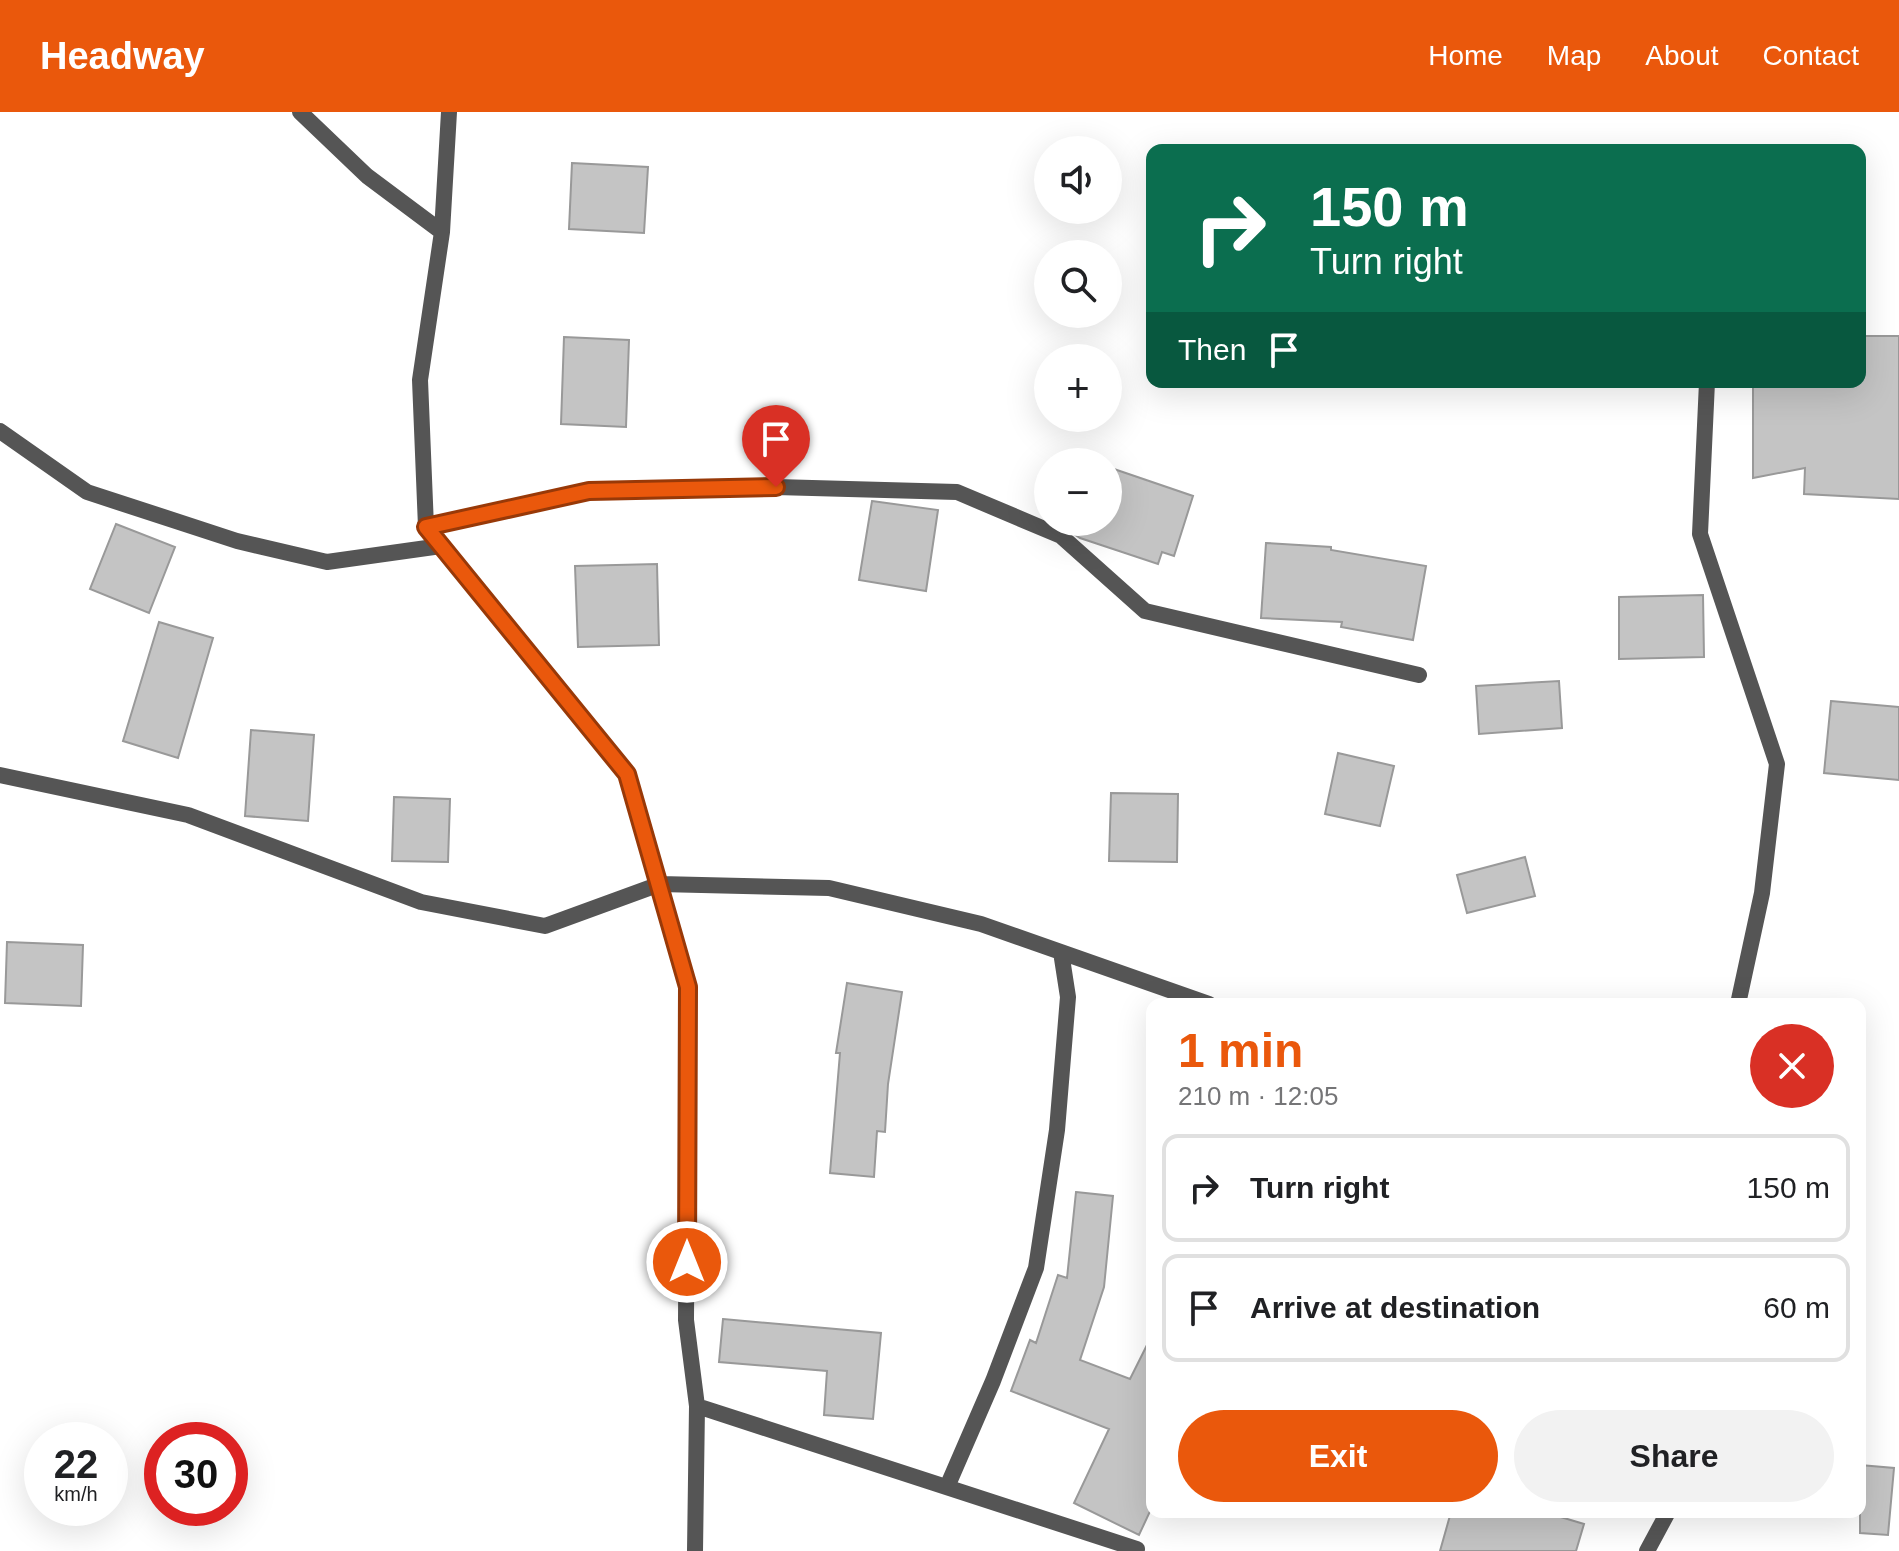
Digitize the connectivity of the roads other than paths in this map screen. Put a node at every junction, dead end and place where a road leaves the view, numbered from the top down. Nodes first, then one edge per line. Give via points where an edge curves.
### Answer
1 (300, 112) edge
2 (449, 112) edge
3 (442, 232) junction
4 (1707, 388) edge
5 (0, 431) edge
6 (426, 527) junction
7 (441, 546) junction
8 (1419, 675) dead end
9 (0, 775) edge
10 (660, 884) junction
11 (1061, 952) junction
12 (1192, 998) edge
13 (1739, 998) edge
14 (697, 1406) junction
15 (947, 1487) junction
16 (1665, 1518) edge
17 (1137, 1549) dead end
18 (695, 1551) edge
19 (1647, 1551) edge

1 - 3 street via 367,176
2 - 3 street
3 - 6 street via 420,380
4 - 13 street via 1700,534 1777,764 1762,893
5 - 7 street via 87,492 237,541 327,562
6 - 7 street
6 - 8 street via 589,491 776,487 957,492 1061,536 1145,611
7 - 10 street via 627,774
9 - 10 street via 188,815 421,902 545,926
10 - 11 street via 829,888 981,924
10 - 14 street via 688,987 686,1320
11 - 12 street
11 - 15 street via 1068,997 1057,1130 1036,1268
14 - 15 street
14 - 18 street
15 - 17 street
16 - 19 street

